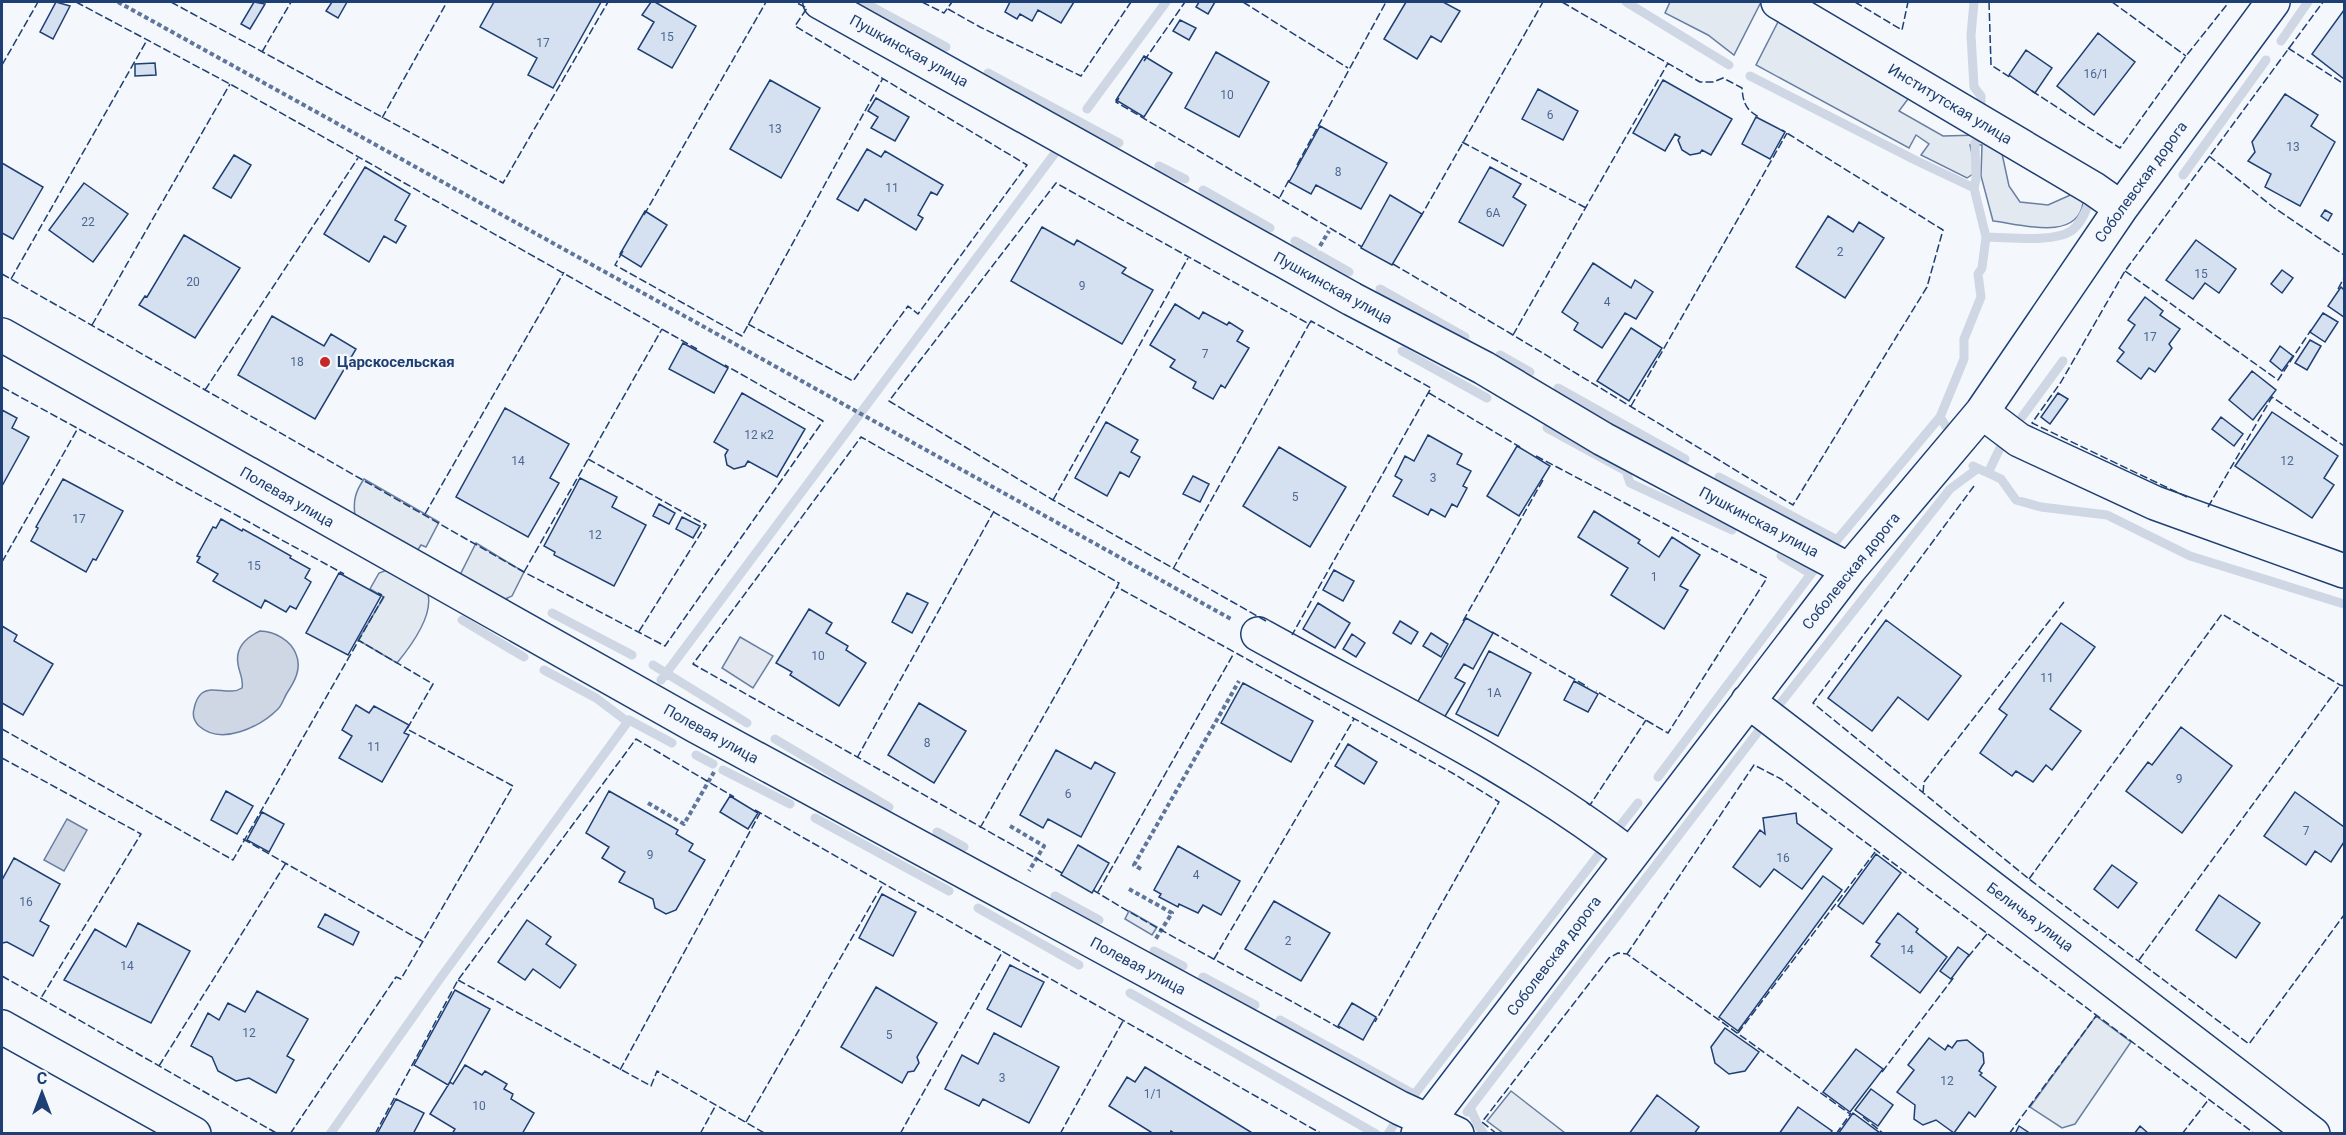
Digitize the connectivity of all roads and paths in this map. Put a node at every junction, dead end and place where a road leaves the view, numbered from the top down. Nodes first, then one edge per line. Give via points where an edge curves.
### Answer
1 (118, 2) edge
2 (820, 2) edge
3 (1778, 2) edge
4 (2274, 2) edge
5 (2105, 197) junction
6 (1329, 231) dead end
7 (1322, 242) dead end
8 (2, 335) edge
9 (1982, 412) junction
10 (1849, 570) junction
11 (2344, 571) edge
12 (1258, 634) joint
13 (1239, 681) dead end
14 (1748, 701) junction
15 (709, 782) dead end
16 (648, 803) dead end
17 (1010, 826) dead end
18 (1616, 844) junction
19 (1036, 860) dead end
20 (1141, 869) dead end
21 (1129, 889) dead end
22 (1162, 929) dead end
23 (2, 1027) edge
24 (1431, 1124) edge
25 (194, 1134) edge
26 (2313, 1134) edge

1 - 12 path
2 - 10 street, Пушкинская улица via 1352,299 1484,368 1604,439
3 - 5 street, Институтская улица
4 - 5 street, Соболевская дорога
5 - 9 street, Соболевская дорога
6 - 7 path
8 - 24 street, Полевая улица via 730,745
9 - 10 street, Соболевская дорога
9 - 11 street via 2019,440 2155,503
10 - 14 street, Соболевская дорога
12 - 18 street via 1481,757 1577,815
13 - 20 path via 1134,865
14 - 18 street, Соболевская дорога
14 - 26 street, Беличья улица
15 - 16 path via 684,824
17 - 19 path via 1044,846
18 - 24 street, Соболевская дорога
21 - 22 path via 1172,913
23 - 25 street

